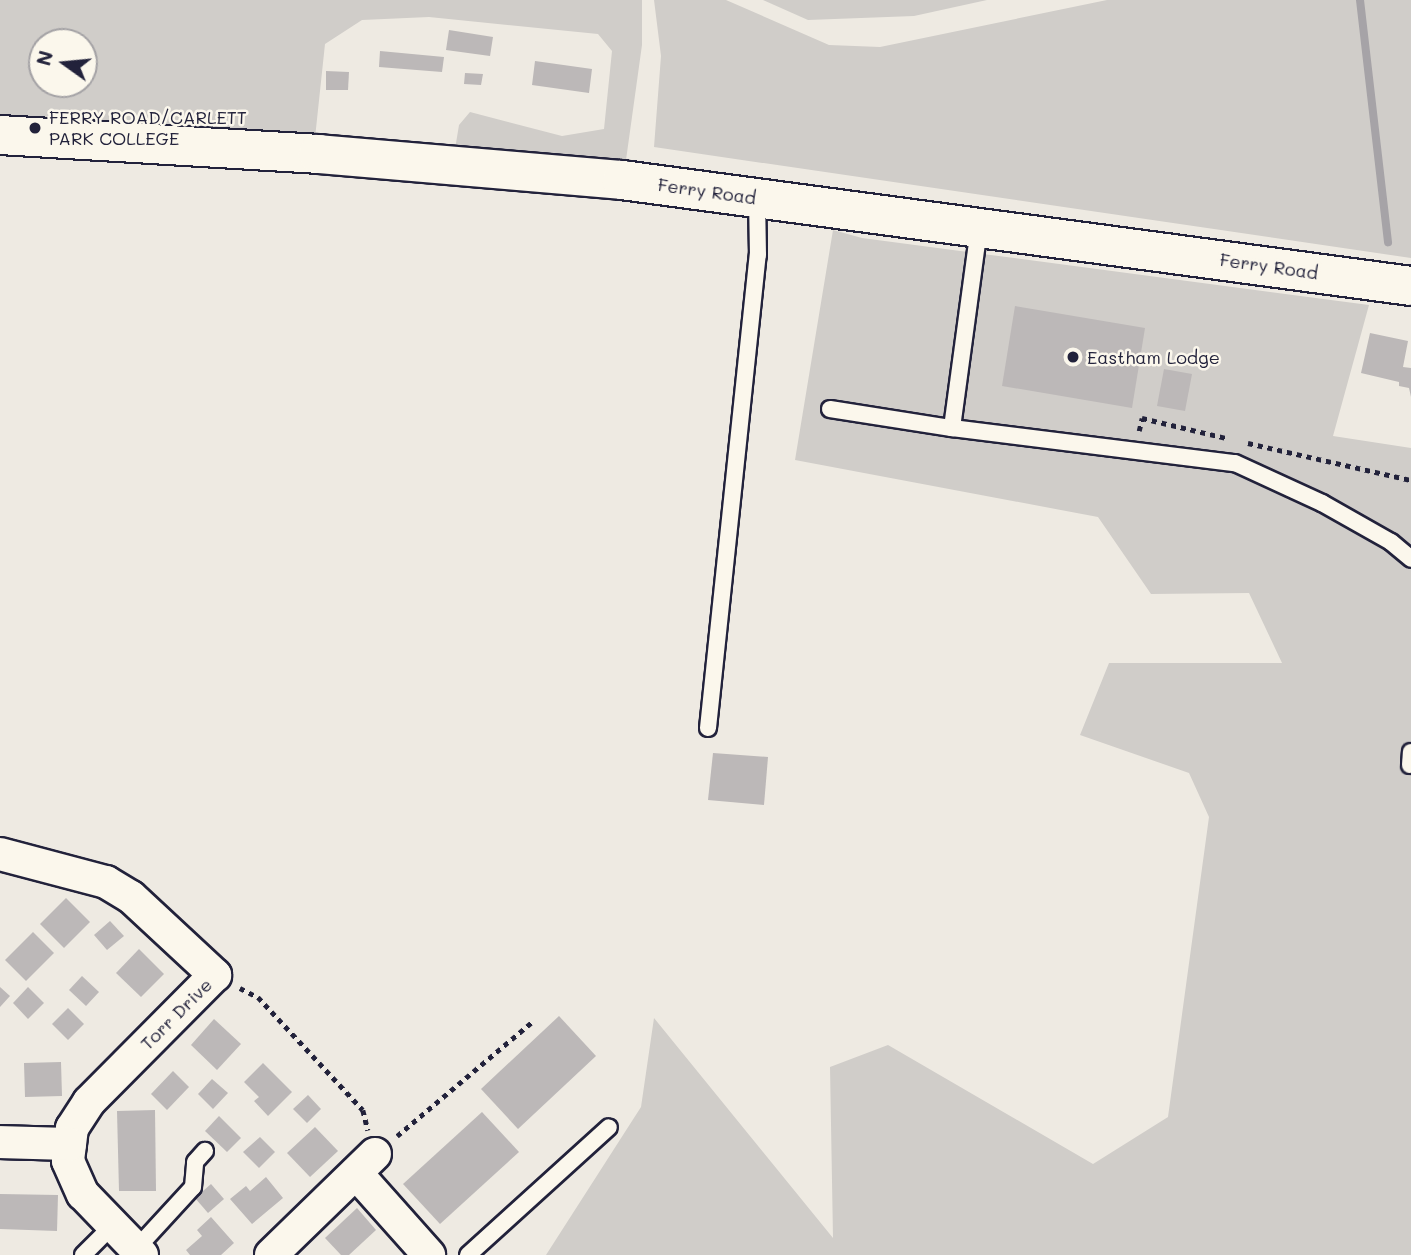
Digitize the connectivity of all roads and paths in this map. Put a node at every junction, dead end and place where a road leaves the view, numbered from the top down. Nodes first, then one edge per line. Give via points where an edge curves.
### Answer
1 (0, 135) edge
2 (757, 198) junction
3 (979, 228) junction
4 (1411, 286) edge
5 (831, 408) dead end
6 (952, 428) junction
7 (1137, 449) junction
8 (1411, 480) edge
9 (1411, 559) edge
10 (708, 728) dead end
11 (0, 854) edge
12 (215, 975) junction
13 (533, 1021) dead end
14 (609, 1127) dead end
15 (0, 1142) edge
16 (70, 1144) junction
17 (205, 1151) dead end
18 (365, 1164) junction
19 (113, 1225) junction
20 (139, 1252) edge
21 (83, 1255) edge
22 (271, 1255) edge
23 (429, 1255) edge
24 (467, 1255) edge

1 - 2 street, Ferry Road via 332,155 622,180
2 - 3 street, Ferry Road
2 - 10 lane via 758,255
3 - 4 street, Ferry Road
3 - 6 lane
5 - 6 lane
6 - 7 lane
7 - 8 path via 1142,418
7 - 9 lane via 1235,463 1322,503 1391,542
11 - 12 street, Torr Drive via 106,882 131,897
12 - 16 street, Torr Drive via 89,1102 72,1128
12 - 18 path via 258,997 363,1110
13 - 18 path
14 - 24 lane
15 - 16 street
16 - 19 street via 68,1161 83,1194
17 - 20 lane via 195,1162 193,1187
18 - 22 street
18 - 23 street
19 - 20 street
19 - 21 lane

